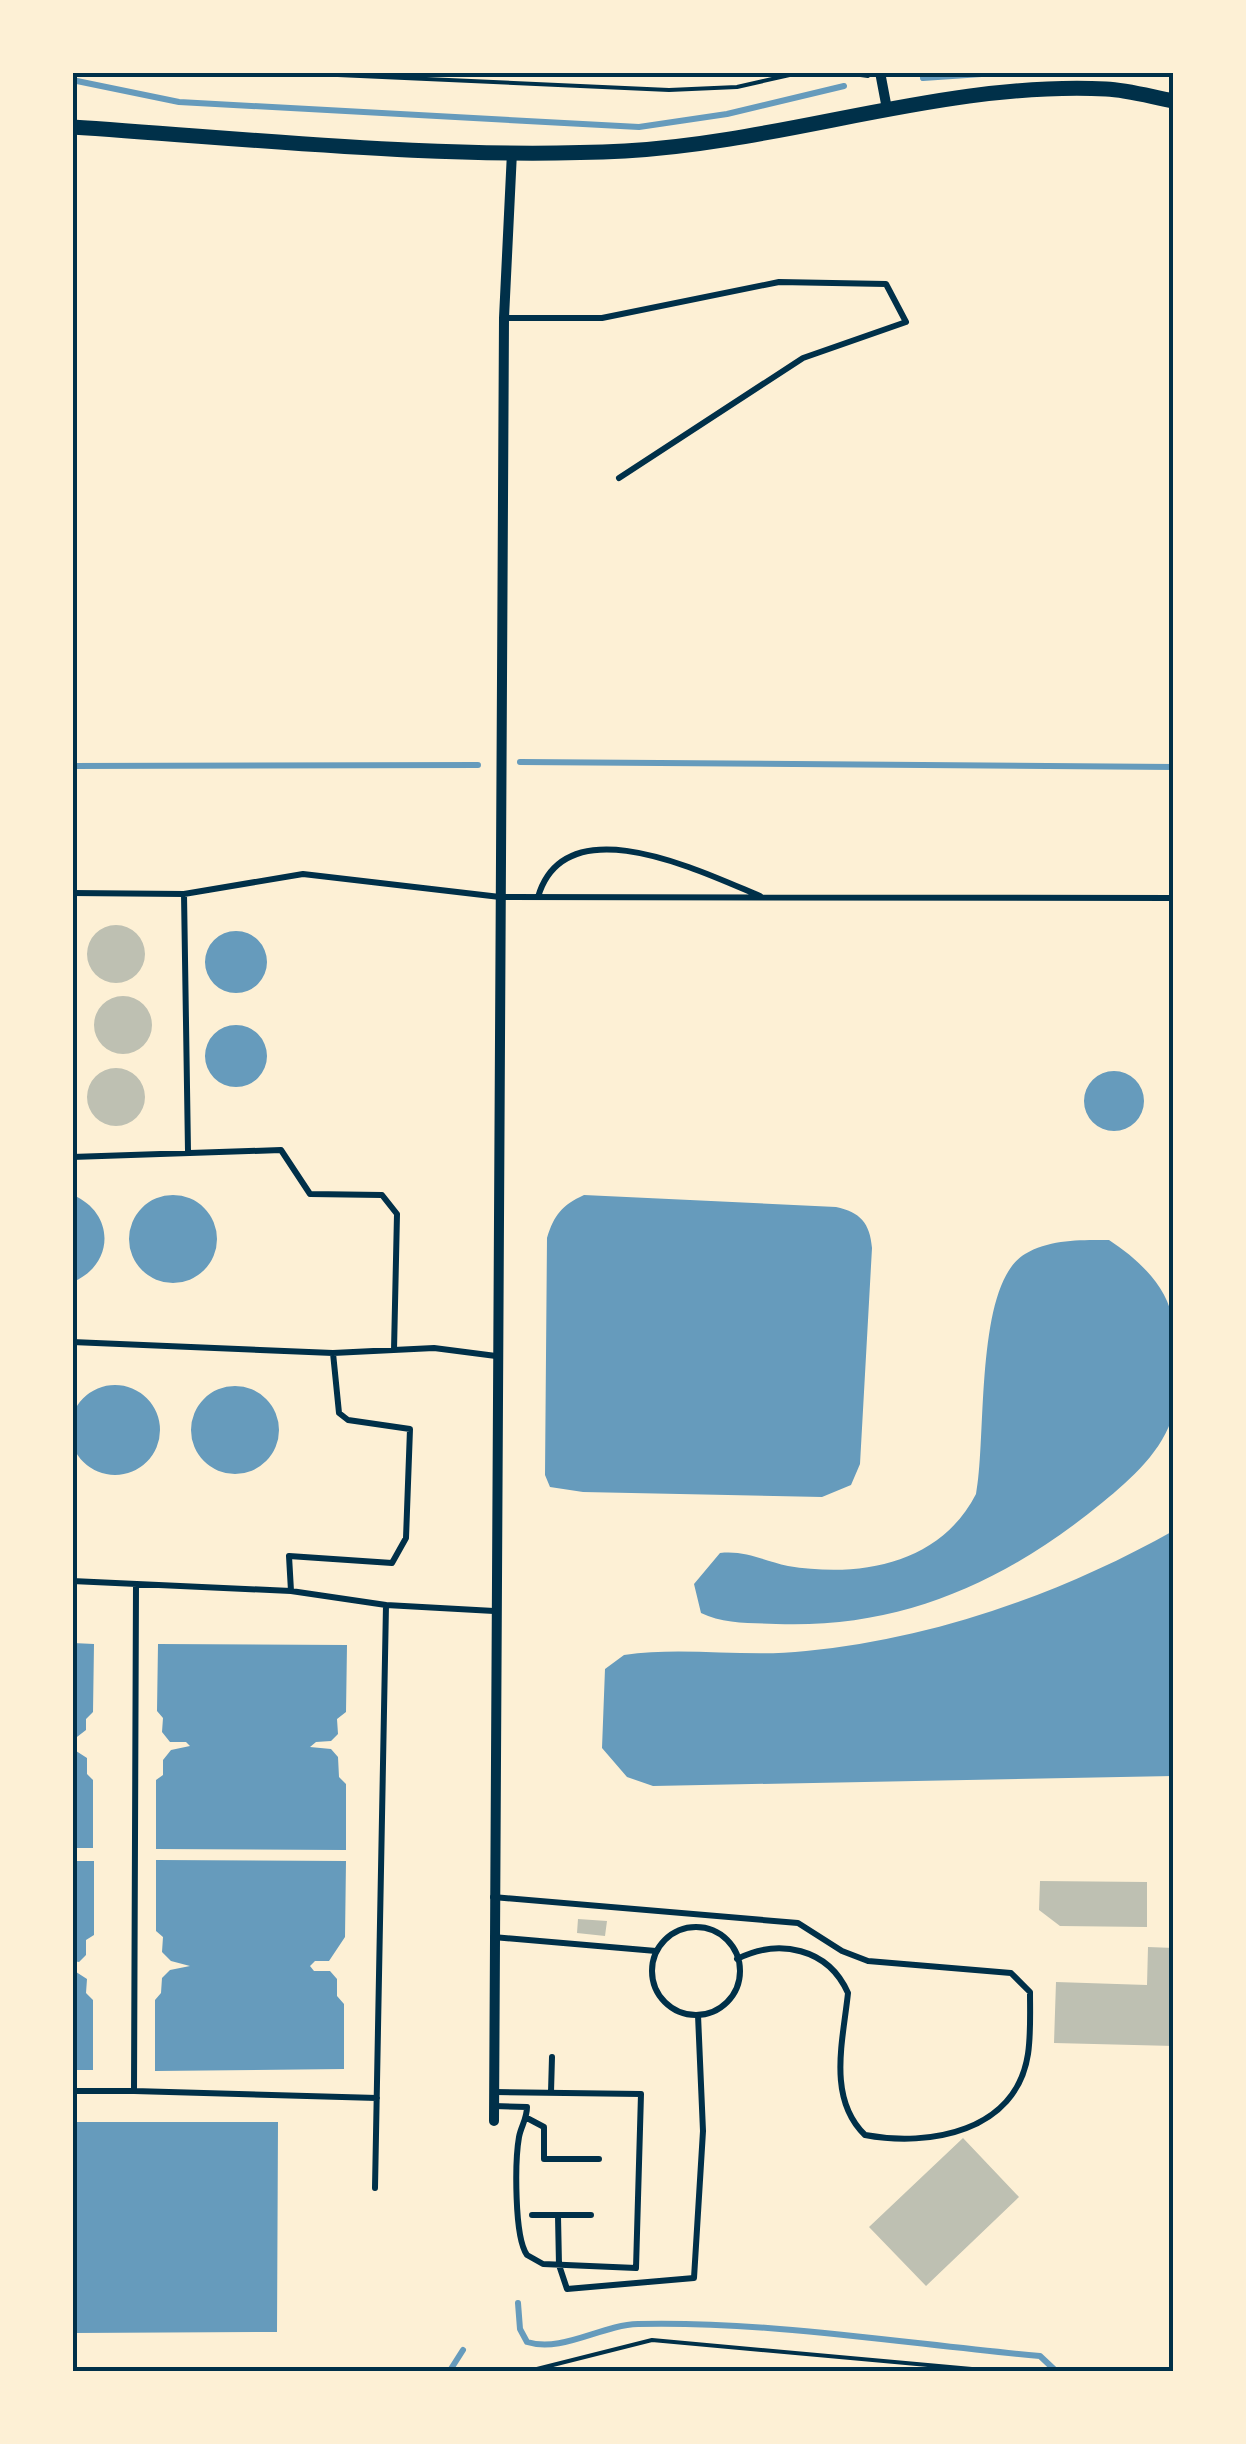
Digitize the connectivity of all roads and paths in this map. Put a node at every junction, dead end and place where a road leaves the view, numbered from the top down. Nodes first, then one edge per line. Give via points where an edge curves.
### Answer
1 (271, 72) edge
2 (803, 72) edge
3 (838, 72) edge
4 (880, 74) edge
5 (1174, 101) edge
6 (887, 109) junction
7 (72, 127) edge
8 (512, 152) junction
9 (504, 318) junction
10 (619, 478) dead end
11 (72, 892) edge
12 (184, 894) junction
13 (500, 897) junction
14 (538, 897) junction
15 (762, 898) junction
16 (1174, 898) edge
17 (188, 1150) junction
18 (72, 1157) edge
19 (72, 1342) edge
20 (394, 1350) junction
21 (333, 1353) junction
22 (496, 1356) junction
23 (72, 1580) edge
24 (136, 1584) junction
25 (290, 1591) junction
26 (386, 1605) junction
27 (494, 1611) junction
28 (492, 1897) junction
29 (705, 1915) junction
30 (703, 1927) junction
31 (492, 1937) junction
32 (656, 1951) junction
33 (738, 1959) junction
34 (698, 2015) junction
35 (552, 2056) dead end
36 (134, 2090) junction
37 (72, 2091) edge
38 (494, 2092) junction
39 (552, 2092) junction
40 (377, 2098) junction
41 (494, 2106) junction
42 (527, 2118) junction
43 (494, 2121) dead end
44 (599, 2158) dead end
45 (374, 2188) dead end
46 (532, 2215) dead end
47 (591, 2215) dead end
48 (558, 2216) junction
49 (558, 2266) junction
50 (525, 2372) edge
51 (1004, 2372) edge

1 - 2 path via 670,90 737,87
3 - 4 path
4 - 6 street
5 - 6 street via 1107,89
6 - 8 street via 700,143
7 - 8 street
8 - 9 street
9 - 10 lane via 602,318 780,282 886,284 906,322 802,358
9 - 13 street
11 - 12 lane
12 - 13 lane via 303,874
12 - 17 lane
13 - 14 lane
13 - 22 street
14 - 15 lane
14 - 15 lane via 545,874 569,857 613,849 670,858
15 - 16 lane
17 - 18 lane
17 - 20 lane via 281,1150 310,1194 382,1195 396,1214
19 - 21 lane
20 - 21 lane
20 - 22 lane
21 - 25 lane via 339,1413 410,1429 406,1538 392,1563 289,1556
22 - 27 street
23 - 24 lane
24 - 25 lane
24 - 36 lane
25 - 26 lane
26 - 27 lane
26 - 40 lane
27 - 28 street
28 - 29 lane
28 - 31 street
29 - 30 lane
29 - 33 lane via 798,1923 868,1961 1012,1973 1030,1992 1028,2057 1004,2105 982,2123 934,2139 865,2135 842,2099 848,1992 842,1980 804,1951 767,1947
30 - 32 lane via 668,1936
30 - 33 lane via 720,1934
31 - 32 lane
31 - 38 street
32 - 34 lane via 654,1987 664,2002
33 - 34 lane via 730,1999
34 - 49 lane via 703,2131 694,2278 579,2291 568,2289
35 - 39 lane
36 - 37 lane
36 - 40 lane
38 - 39 lane
38 - 41 street
39 - 49 lane via 640,2094 636,2268
40 - 45 lane
41 - 42 lane via 526,2107
41 - 43 street
42 - 44 lane via 544,2127 544,2159
42 - 49 lane via 519,2136 522,2249
46 - 48 lane
47 - 48 lane
48 - 49 lane
50 - 51 path via 652,2340

